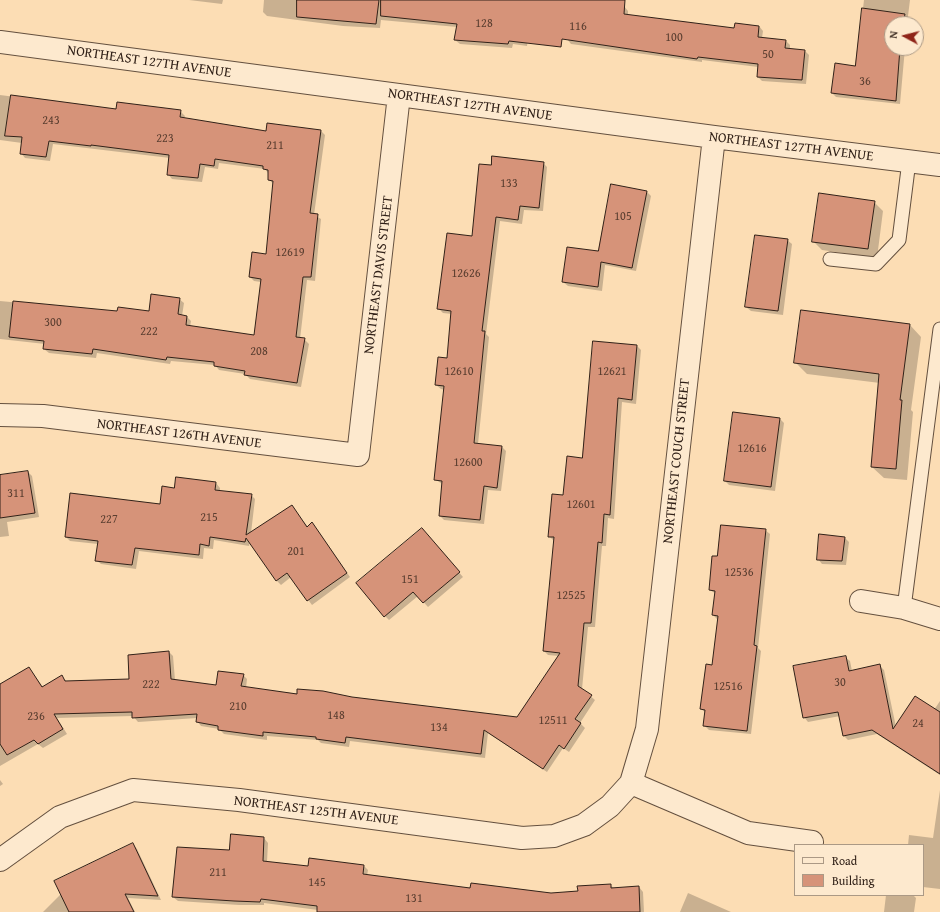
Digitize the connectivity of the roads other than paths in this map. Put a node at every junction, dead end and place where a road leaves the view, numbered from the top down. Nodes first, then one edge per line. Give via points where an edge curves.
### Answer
1 (0, 42) edge
2 (399, 95) junction
3 (714, 137) junction
4 (909, 161) junction
5 (940, 165) edge
6 (830, 259) dead end
7 (940, 329) edge
8 (0, 415) edge
9 (358, 455) joint
10 (861, 601) dead end
11 (904, 608) junction
12 (940, 619) edge
13 (631, 783) junction
14 (812, 842) dead end
15 (0, 860) edge

1 - 2 street, NORTHEAST 127TH AVENUE
2 - 3 street, NORTHEAST 127TH AVENUE
2 - 9 street, NORTHEAST DAVIS STREET
3 - 4 street, NORTHEAST 127TH AVENUE
3 - 13 street, NORTHEAST COUCH STREET via 647,729
4 - 5 street, NORTHEAST 127TH AVENUE
4 - 6 lane via 899,240 876,264
7 - 11 lane
8 - 9 street, NORTHEAST 126TH AVENUE via 43,416
10 - 11 street
11 - 12 street
13 - 14 street via 748,833
13 - 15 street, NORTHEAST 125TH AVENUE via 610,806 584,825 554,836 522,838 239,800 133,790 60,817

